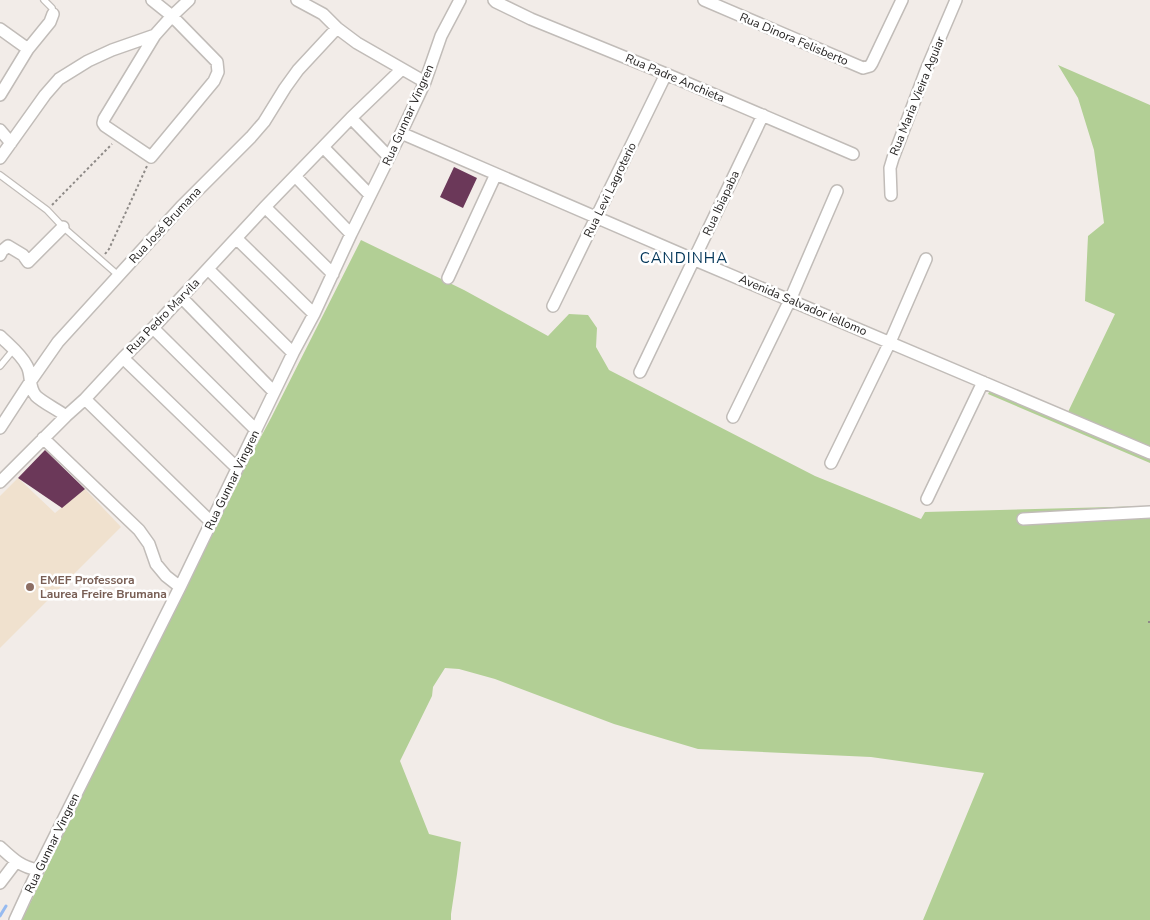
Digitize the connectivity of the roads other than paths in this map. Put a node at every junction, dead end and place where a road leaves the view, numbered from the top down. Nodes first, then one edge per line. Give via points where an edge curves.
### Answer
1 (44, 0) edge
2 (152, 0) edge
3 (188, 0) edge
4 (297, 0) edge
5 (459, 0) edge
6 (704, 0) edge
7 (902, 0) edge
8 (956, 0) edge
9 (495, 1) edge
10 (53, 14) joint
11 (172, 16) junction
12 (337, 28) junction
13 (0, 29) edge
14 (154, 35) junction
15 (28, 49) junction
16 (402, 69) junction
17 (666, 74) junction
18 (425, 82) junction
19 (0, 95) edge
20 (763, 115) junction
21 (351, 118) junction
22 (0, 130) edge
23 (401, 133) junction
24 (11, 143) junction
25 (323, 146) junction
26 (853, 154) dead end
27 (389, 157) junction
28 (0, 158) edge
29 (496, 174) junction
30 (0, 175) edge
31 (294, 176) junction
32 (837, 191) dead end
33 (370, 195) junction
34 (891, 195) dead end
35 (265, 208) junction
36 (597, 217) junction
37 (63, 227) junction
38 (351, 234) junction
39 (237, 239) junction
40 (0, 255) edge
41 (926, 259) dead end
42 (695, 260) junction
43 (208, 269) junction
44 (333, 274) junction
45 (118, 275) junction
46 (448, 278) dead end
47 (182, 298) junction
48 (790, 300) junction
49 (553, 306) dead end
50 (314, 314) junction
51 (153, 328) junction
52 (0, 336) edge
53 (890, 342) junction
54 (14, 350) junction
55 (293, 354) junction
56 (123, 358) junction
57 (0, 366) edge
58 (640, 372) dead end
59 (30, 382) junction
60 (983, 382) junction
61 (274, 392) junction
62 (85, 399) junction
63 (66, 416) junction
64 (733, 417) dead end
65 (0, 428) edge
66 (256, 430) junction
67 (43, 438) junction
68 (1150, 453) edge
69 (831, 463) dead end
70 (238, 468) junction
71 (0, 482) edge
72 (927, 499) dead end
73 (1150, 512) edge
74 (1023, 518) dead end
75 (211, 522) junction
76 (180, 587) junction
77 (0, 847) edge
78 (16, 862) junction
79 (38, 870) junction
80 (0, 883) edge
81 (15, 920) edge

1 - 10 lane
2 - 11 street
3 - 11 street
4 - 12 street via 322,14
5 - 18 street, Rua Gunnar Vingren via 441,36
6 - 7 street, Rua Dinora Felisberto via 864,68 870,66
8 - 34 street, Rua Maria Vieira Aguiar via 894,153 890,168
9 - 17 street, Rua Padre Anchieta
10 - 15 street
11 - 14 street
11 - 14 street via 217,62 218,72 151,158 105,126 104,119
12 - 16 street
12 - 45 street, Rua José Brumana via 298,70 252,137
13 - 15 street
14 - 24 street via 88,61 59,80
15 - 19 street
16 - 18 street
16 - 21 street, Rua Pedro Marvila
17 - 20 street, Rua Padre Anchieta
17 - 36 street, Rua Levi Lagroterio
18 - 23 street, Rua Gunnar Vingren
20 - 26 street, Rua Padre Anchieta
20 - 42 street, Rua Ibiapaba
21 - 25 street, Rua Pedro Marvila
21 - 27 street
22 - 24 street
23 - 27 street, Rua Gunnar Vingren
23 - 29 street, Avenida Salvador Iellomo
24 - 28 street
25 - 31 street, Rua Pedro Marvila
25 - 33 street
27 - 33 street, Rua Gunnar Vingren
29 - 36 street, Avenida Salvador Iellomo
29 - 46 street
30 - 37 lane via 47,210
31 - 35 street, Rua Pedro Marvila
31 - 38 street
32 - 48 street
33 - 38 street, Rua Gunnar Vingren
35 - 39 street, Rua Pedro Marvila
35 - 44 street
36 - 42 street, Avenida Salvador Iellomo
36 - 49 street, Rua Levi Lagroterio
37 - 40 street via 28,262 8,246
37 - 45 lane
38 - 44 street, Rua Gunnar Vingren
39 - 43 street, Rua Pedro Marvila
39 - 50 street
41 - 53 street
42 - 48 street, Avenida Salvador Iellomo
42 - 58 street, Rua Ibiapaba
43 - 47 street, Rua Pedro Marvila
43 - 55 street
44 - 50 street, Rua Gunnar Vingren
45 - 59 street, Rua José Brumana via 58,342
47 - 51 street, Rua Pedro Marvila
47 - 61 street
48 - 53 street, Avenida Salvador Iellomo
48 - 64 street
50 - 55 street, Rua Gunnar Vingren
51 - 56 street, Rua Pedro Marvila
51 - 66 street
52 - 54 street
53 - 60 street, Avenida Salvador Iellomo
53 - 69 street
54 - 57 lane
54 - 59 street via 28,366
55 - 61 street, Rua Gunnar Vingren
56 - 62 street, Rua Pedro Marvila
56 - 70 street
59 - 63 street via 36,396
59 - 65 street, Rua José Brumana
60 - 68 street, Avenida Salvador Iellomo
60 - 72 street
61 - 66 street, Rua Gunnar Vingren
62 - 63 street, Rua Pedro Marvila
62 - 75 street
63 - 67 street, Rua Pedro Marvila
66 - 70 street, Rua Gunnar Vingren
67 - 71 street, Rua Pedro Marvila
67 - 76 street via 140,530 156,564
70 - 75 street, Rua Gunnar Vingren
73 - 74 street
75 - 76 street, Rua Gunnar Vingren
76 - 79 street, Rua Gunnar Vingren
77 - 78 street
78 - 79 street
78 - 80 street
79 - 81 street, Rua Gunnar Vingren

